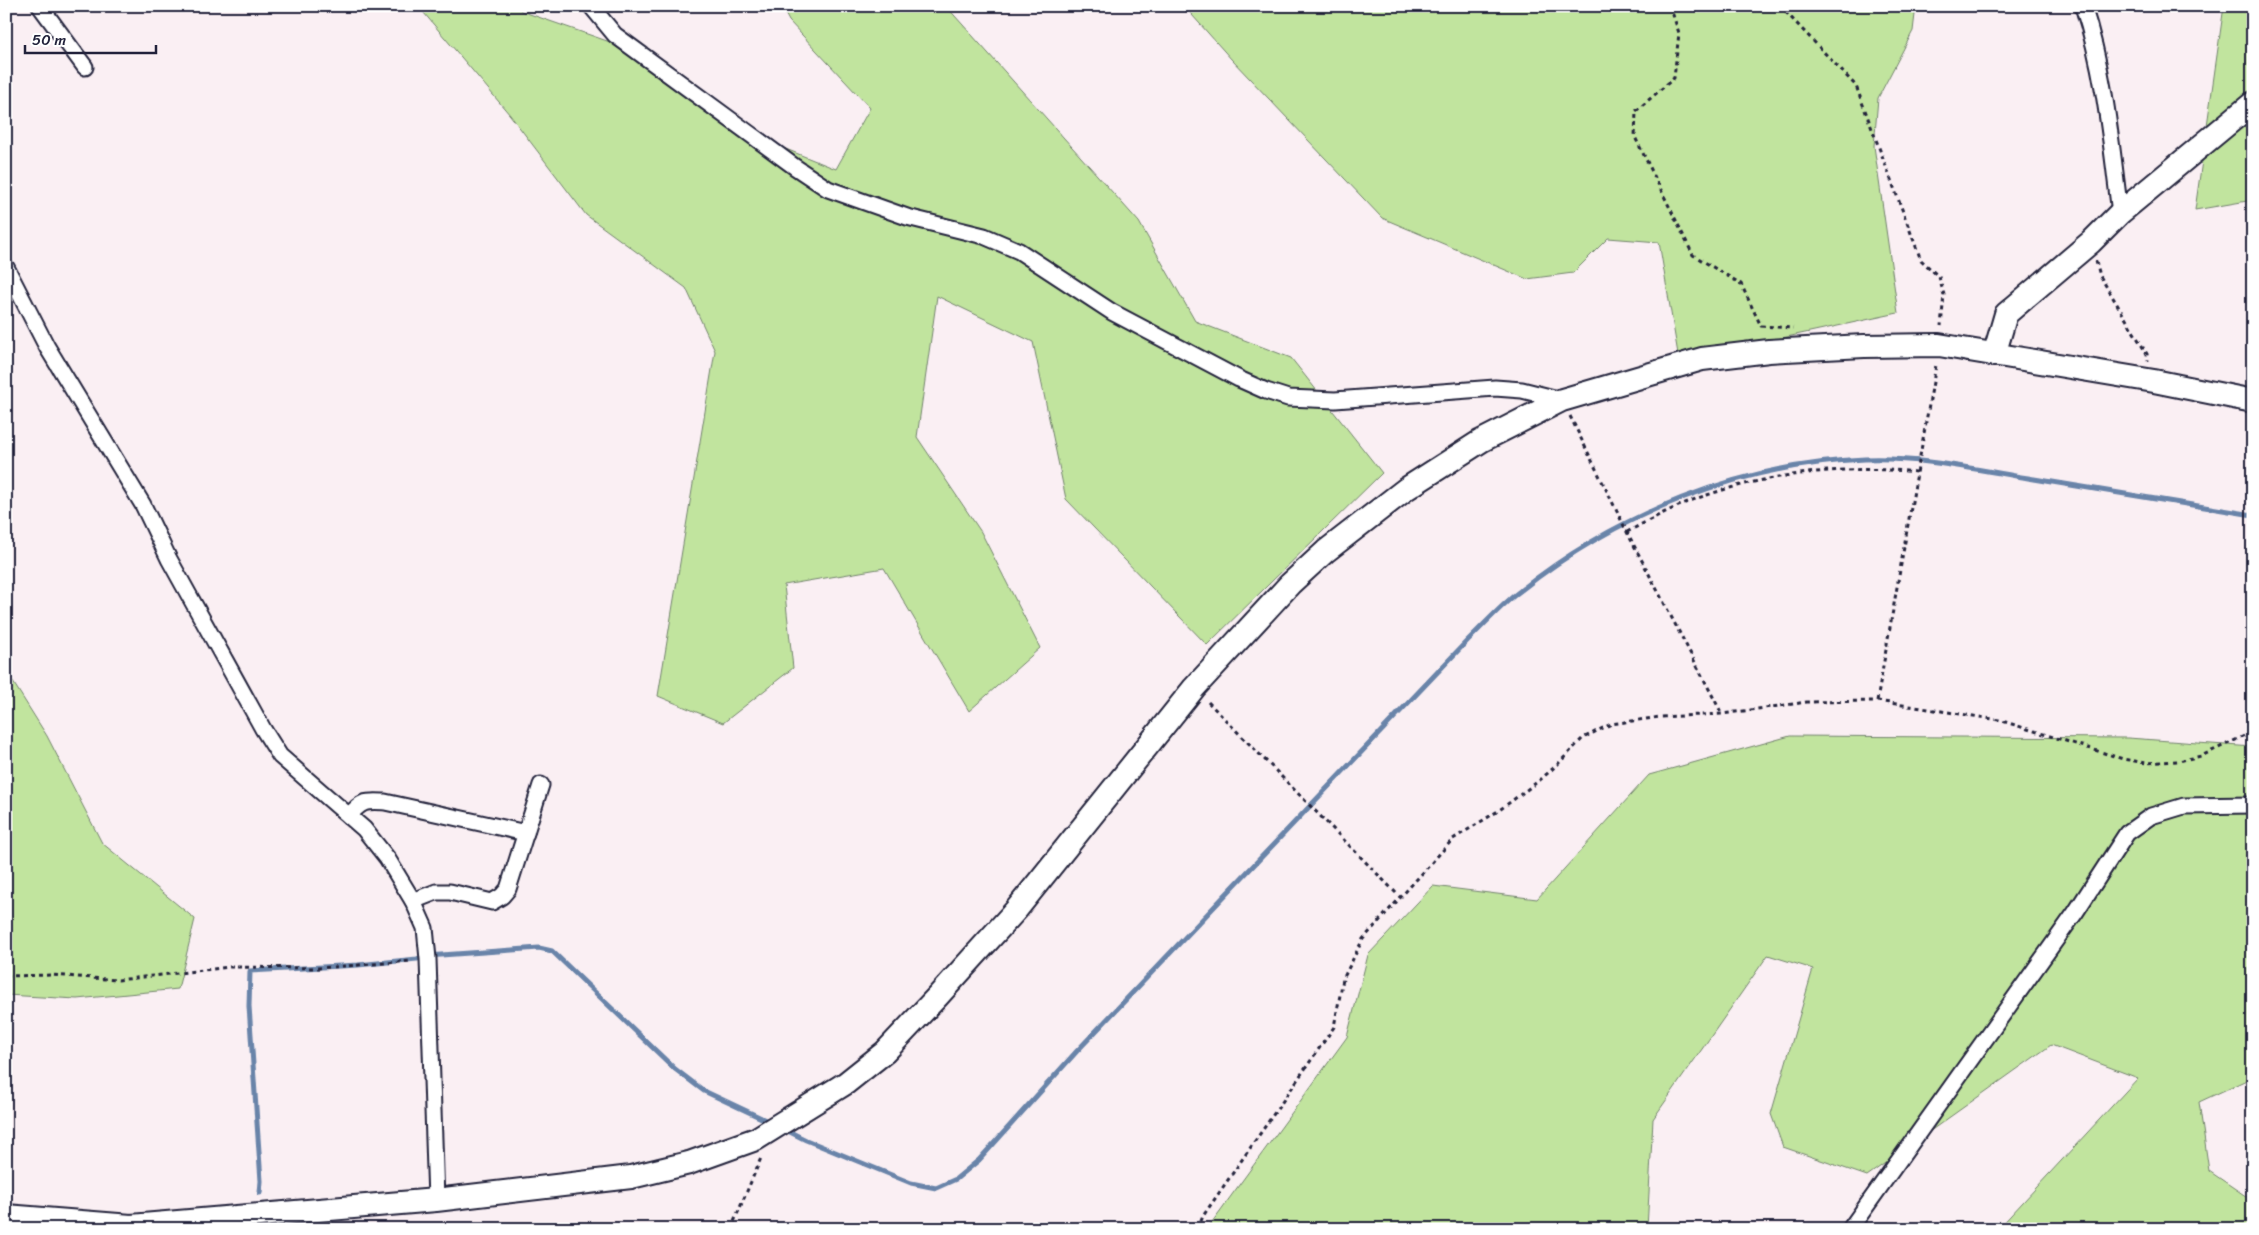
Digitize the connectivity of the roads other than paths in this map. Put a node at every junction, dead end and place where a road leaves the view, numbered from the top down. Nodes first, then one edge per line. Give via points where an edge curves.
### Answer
1 (40, 6) edge
2 (591, 6) edge
3 (2083, 6) edge
4 (85, 67) dead end
5 (2253, 103) edge
6 (2120, 213) junction
7 (6, 267) edge
8 (1994, 355) junction
9 (1562, 400) junction
10 (2253, 401) edge
11 (541, 785) dead end
12 (2253, 805) edge
13 (349, 816) junction
14 (526, 834) junction
15 (414, 901) junction
16 (436, 1200) junction
17 (6, 1216) edge
18 (1850, 1229) edge

1 - 4 street
2 - 9 street via 615,35 828,188 907,217 984,236 1019,251 1112,312 1266,391 1288,398 1335,400 1495,388 1522,390
3 - 6 street via 2102,78
5 - 6 street
6 - 8 street via 2006,314
7 - 13 street via 47,347 143,505 262,729 280,756
8 - 9 street via 1939,346 1864,346 1702,359
8 - 10 street
9 - 16 street via 1481,441 1406,489 1290,584 1194,688 1016,910 885,1052 846,1084 756,1139 689,1163 631,1177
11 - 14 street
12 - 18 street via 2184,806 2151,816 2127,833 2075,913
13 - 14 street via 357,806 367,801 385,802
13 - 15 street via 387,858
14 - 15 street via 508,889 492,902 450,892 436,892
15 - 16 street via 425,928 428,959
16 - 17 street via 131,1226

